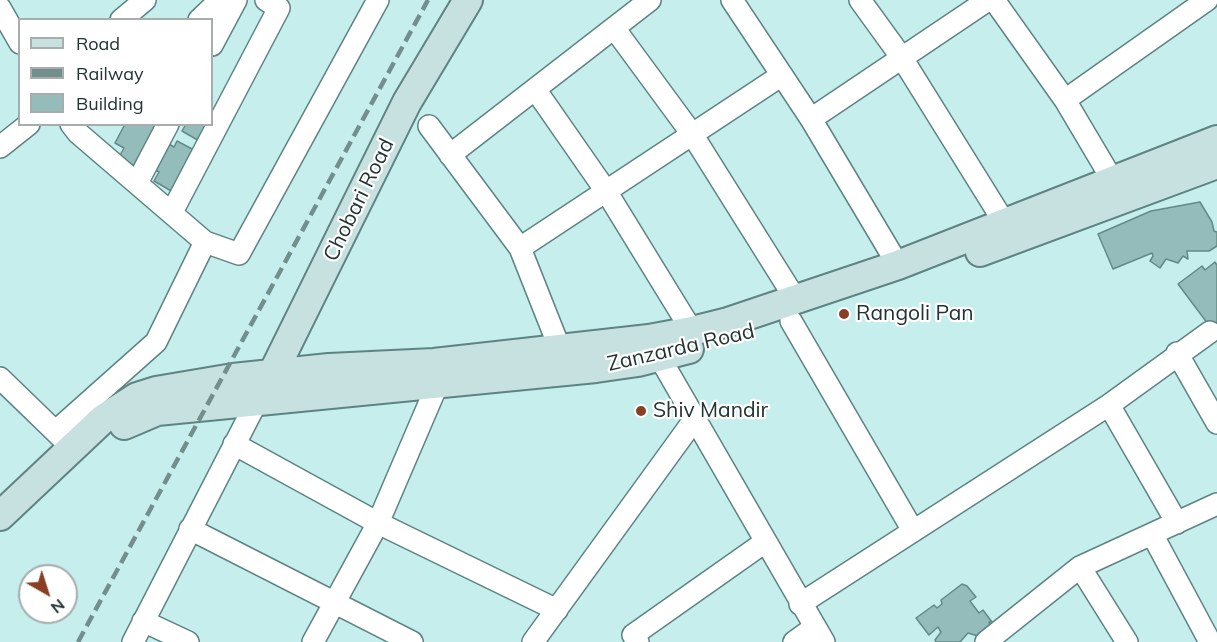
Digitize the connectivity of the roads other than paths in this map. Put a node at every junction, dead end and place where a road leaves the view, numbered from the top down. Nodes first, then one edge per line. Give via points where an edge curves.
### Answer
1 (146, 0) edge
2 (220, 0) edge
3 (236, 0) edge
4 (266, 0) edge
5 (378, 0) edge
6 (468, 0) edge
7 (650, 0) edge
8 (732, 0) edge
9 (860, 0) edge
10 (988, 0) edge
11 (994, 0) edge
12 (1207, 0) edge
13 (0, 8) edge
14 (124, 18) edge
15 (201, 18) edge
16 (614, 27) junction
17 (18, 40) edge
18 (213, 43) edge
19 (902, 58) junction
20 (782, 75) junction
21 (535, 89) junction
22 (1065, 100) junction
23 (811, 119) junction
24 (26, 126) edge
25 (167, 126) edge
26 (429, 126) dead end
27 (79, 127) edge
28 (692, 135) junction
29 (0, 147) edge
30 (450, 155) junction
31 (1215, 163) edge
32 (1113, 181) junction
33 (137, 183) junction
34 (606, 191) junction
35 (172, 212) junction
36 (1004, 222) junction
37 (205, 242) junction
38 (520, 248) junction
39 (898, 265) junction
40 (794, 311) junction
41 (692, 331) junction
42 (1210, 332) dead end
43 (654, 348) junction
44 (560, 349) junction
45 (1177, 353) junction
46 (273, 374) junction
47 (0, 378) edge
48 (438, 383) junction
49 (256, 403) junction
50 (1109, 405) junction
51 (694, 420) junction
52 (1217, 423) edge
53 (234, 444) junction
54 (65, 450) junction
55 (1217, 504) edge
56 (0, 516) edge
57 (378, 523) junction
58 (1177, 523) junction
59 (190, 529) junction
60 (912, 529) junction
61 (1152, 534) junction
62 (0, 538) edge
63 (765, 542) junction
64 (1080, 567) junction
65 (334, 602) junction
66 (800, 604) junction
67 (557, 610) junction
68 (143, 621) junction
69 (819, 634) edge
70 (133, 642) edge
71 (188, 642) edge
72 (313, 642) edge
73 (412, 642) edge
74 (533, 642) edge
75 (638, 642) edge
76 (794, 642) edge
77 (986, 642) edge
78 (1127, 642) edge
79 (1210, 642) edge

1 - 14 street
2 - 15 street
3 - 18 street
4 - 35 street via 279,8
5 - 37 street via 238,254
6 - 46 main road, Chobari Road via 407,102
7 - 16 street
8 - 20 street
9 - 19 street
10 - 19 street
11 - 22 street
12 - 22 street
13 - 17 street
16 - 21 street
16 - 28 street
19 - 23 street
19 - 36 street
20 - 23 street
20 - 28 street
21 - 30 street
21 - 34 street
22 - 32 street
23 - 39 street
24 - 29 street
25 - 33 street
26 - 30 street
27 - 33 street
28 - 34 street
28 - 40 street
30 - 38 street
31 - 32 main road
31 - 40 main road, Zanzarda Road
32 - 36 main road
33 - 35 street
34 - 38 street
34 - 41 street
35 - 37 street
36 - 39 main road
37 - 54 street via 156,342
38 - 44 street
39 - 40 main road
40 - 41 main road
40 - 43 main road, Zanzarda Road
40 - 60 street
41 - 43 main road
42 - 45 street
43 - 44 main road
43 - 48 main road, Zanzarda Road via 596,368
43 - 51 street
44 - 46 main road via 435,363
45 - 50 street
45 - 52 street
46 - 49 main road, Chobari Road
46 - 54 main road via 169,387 137,397
47 - 54 street
48 - 49 main road, Zanzarda Road
48 - 57 street
49 - 53 street
49 - 54 main road, Zanzarda Road via 157,411
50 - 58 street
50 - 60 street
51 - 63 street
51 - 67 street
53 - 57 street
53 - 59 street
54 - 56 main road
54 - 62 main road
55 - 58 street
57 - 65 street
57 - 67 street
58 - 61 street
59 - 65 street
59 - 68 street
60 - 66 street
61 - 64 street
61 - 79 street
63 - 66 street
63 - 75 street via 633,634
64 - 77 street
64 - 78 street
65 - 72 street
65 - 73 street
66 - 69 street
67 - 74 street
68 - 70 street
68 - 71 street
69 - 76 street

